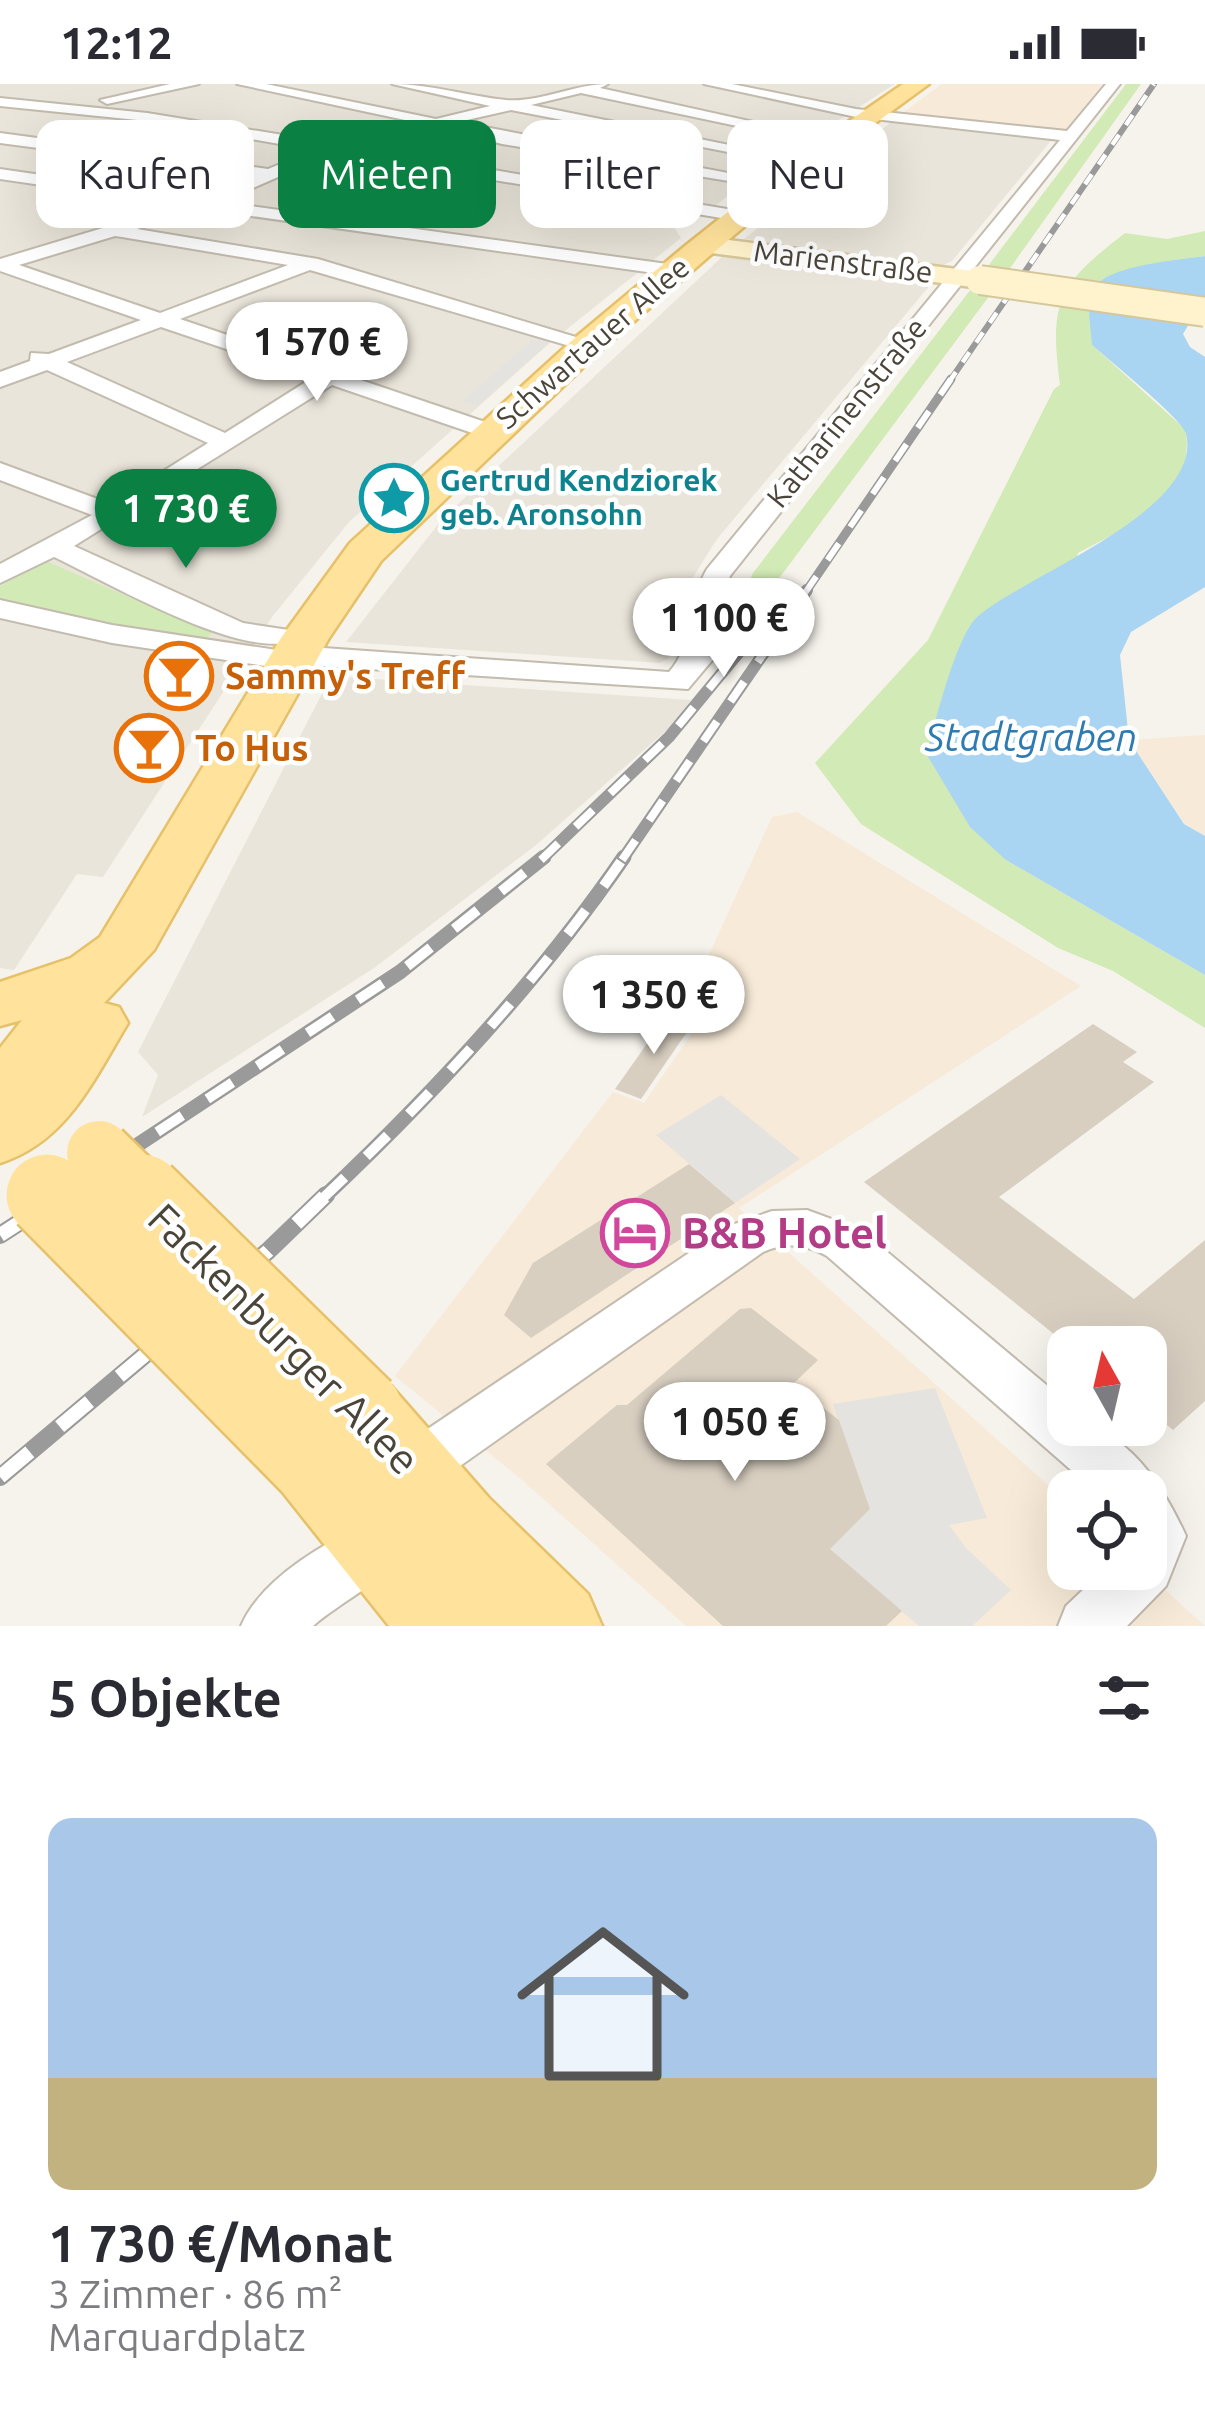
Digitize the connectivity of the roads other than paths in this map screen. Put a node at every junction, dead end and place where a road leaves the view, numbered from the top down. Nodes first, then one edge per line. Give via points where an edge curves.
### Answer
1 (192, 84) edge
2 (244, 84) edge
3 (399, 84) edge
4 (556, 84) edge
5 (601, 84) edge
6 (712, 84) edge
7 (918, 84) edge
8 (1112, 84) edge
9 (580, 89) junction
10 (210, 92) dead end
11 (0, 102) edge
12 (510, 105) junction
13 (60, 109) junction
14 (873, 116) junction
15 (147, 117) junction
16 (0, 120) edge
17 (428, 120) edge
18 (446, 120) edge
19 (730, 120) edge
20 (867, 120) edge
21 (1070, 136) junction
22 (496, 137) edge
23 (0, 138) edge
24 (278, 139) edge
25 (727, 147) edge
26 (278, 168) edge
27 (265, 173) junction
28 (0, 174) edge
29 (496, 176) edge
30 (727, 176) edge
31 (254, 178) edge
32 (36, 179) edge
33 (254, 211) edge
34 (727, 214) edge
35 (727, 226) edge
36 (122, 228) edge
37 (112, 231) junction
38 (399, 232) junction
39 (705, 244) junction
40 (310, 264) junction
41 (0, 265) edge
42 (675, 270) junction
43 (969, 279) junction
44 (1205, 312) edge
45 (161, 317) junction
46 (587, 344) junction
47 (0, 353) edge
48 (47, 362) junction
49 (329, 377) junction
50 (0, 380) edge
51 (491, 432) junction
52 (226, 442) junction
53 (0, 470) edge
54 (113, 514) junction
55 (55, 547) junction
56 (0, 575) edge
57 (0, 609) edge
58 (228, 641) junction
59 (298, 652) junction
60 (108, 962) junction
61 (0, 1005) edge
62 (25, 1120) edge
63 (1109, 1470) edge
64 (367, 1471) junction
65 (1116, 1590) edge
66 (270, 1626) edge
67 (447, 1626) edge
68 (556, 1626) edge
69 (1087, 1626) edge

1 - 13 street
2 - 17 street
3 - 12 street
4 - 9 street
5 - 9 street
6 - 14 street
7 - 14 main road, Schwartauer Allee
8 - 21 street, Katharinenstraße
9 - 12 street
9 - 19 street
10 - 15 street
11 - 13 street
12 - 18 street
12 - 25 street
13 - 15 street
13 - 16 street
14 - 20 main road, Schwartauer Allee
14 - 21 street
15 - 24 street
21 - 43 street, Katharinenstraße
22 - 30 street
23 - 27 street
26 - 27 street
27 - 31 street
28 - 32 street
29 - 34 street
33 - 38 street
35 - 39 main road, Schwartauer Allee
36 - 37 street
37 - 40 street
37 - 41 street
38 - 40 street
38 - 42 street
39 - 42 main road, Schwartauer Allee
39 - 43 main road, Marienstraße
40 - 45 street
40 - 46 street
41 - 45 street
42 - 46 main road, Schwartauer Allee
43 - 44 main road, Marienstraße, bridge
43 - 59 street, Katharinenstraße via 717,575 702,613 700,657 677,682
45 - 48 street
45 - 49 street
46 - 51 main road, Schwartauer Allee
47 - 48 street
48 - 50 street
48 - 52 street
49 - 51 street
49 - 52 street
51 - 59 main road, Schwartauer Allee via 365,552
52 - 54 street
53 - 54 street
54 - 55 street
55 - 56 street
55 - 58 street
57 - 58 street
58 - 59 street
59 - 60 main road, Schwartauer Allee
60 - 61 main road
60 - 62 main road, Schwartauer Allee
62 - 64 main road, Fackenburger Allee, bridge
63 - 64 street via 844,1244 783,1224
64 - 66 street via 323,1580
64 - 67 main road, Fackenburger Allee
64 - 68 main road, Fackenburger Allee via 458,1526
65 - 69 street

